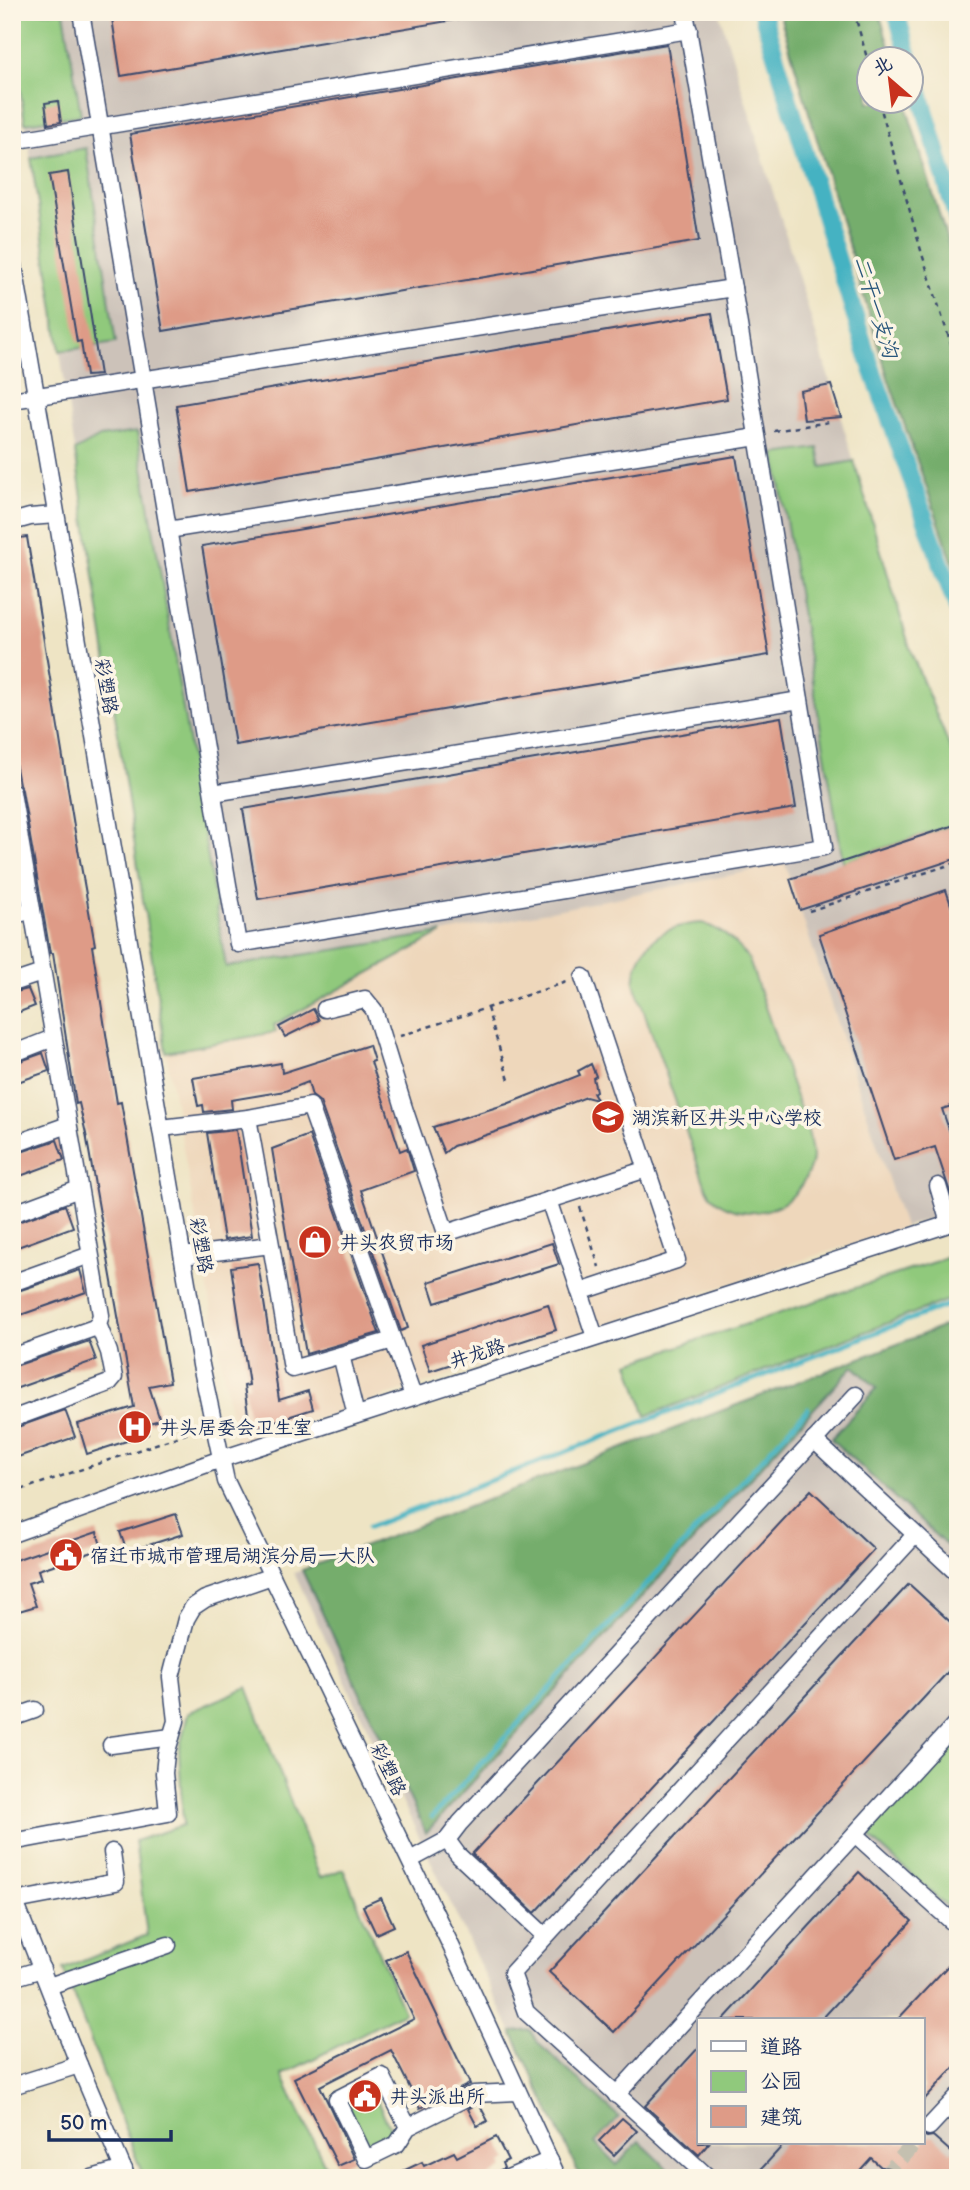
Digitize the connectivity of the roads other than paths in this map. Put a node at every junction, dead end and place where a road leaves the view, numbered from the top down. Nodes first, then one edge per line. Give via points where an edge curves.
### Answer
1 (81, 12) edge
2 (685, 12) edge
3 (688, 30) junction
4 (101, 127) junction
5 (12, 141) edge
6 (12, 254) edge
7 (15, 287) edge
8 (733, 289) junction
9 (143, 380) junction
10 (36, 396) junction
11 (12, 400) edge
12 (757, 436) junction
13 (56, 515) junction
14 (12, 522) edge
15 (168, 530) junction
16 (800, 701) junction
17 (12, 792) edge
18 (213, 793) junction
19 (16, 844) edge
20 (32, 910) junction
21 (12, 916) edge
22 (43, 973) junction
23 (583, 977) road end
24 (12, 983) edge
25 (325, 1009) dead end
26 (54, 1038) junction
27 (12, 1054) edge
28 (248, 1118) junction
29 (68, 1125) junction
30 (161, 1128) junction
31 (12, 1145) edge
32 (647, 1170) junction
33 (938, 1186) dead end
34 (79, 1189) junction
35 (549, 1200) junction
36 (12, 1214) edge
37 (954, 1222) edge
38 (271, 1245) junction
39 (90, 1255) junction
40 (183, 1256) junction
41 (12, 1283) edge
42 (580, 1292) junction
43 (98, 1324) junction
44 (595, 1337) junction
45 (393, 1340) junction
46 (341, 1355) junction
47 (12, 1357) edge
48 (856, 1395) dead end
49 (413, 1396) junction
50 (356, 1415) junction
51 (12, 1419) edge
52 (814, 1440) junction
53 (221, 1459) junction
54 (13, 1531) edge
55 (915, 1535) junction
56 (958, 1574) edge
57 (272, 1576) junction
58 (35, 1710) dead end
59 (12, 1718) edge
60 (958, 1721) edge
61 (171, 1737) junction
62 (111, 1745) dead end
63 (855, 1834) junction
64 (447, 1840) junction
65 (12, 1842) edge
66 (111, 1852) dead end
67 (410, 1860) junction
68 (15, 1906) edge
69 (958, 1927) edge
70 (545, 1936) junction
71 (168, 1945) dead end
72 (42, 1969) junction
73 (12, 1978) edge
74 (49, 1986) junction
75 (79, 2065) junction
76 (12, 2086) edge
77 (519, 2092) junction
78 (616, 2095) junction
79 (958, 2096) edge
80 (408, 2127) junction
81 (929, 2127) dead end
82 (550, 2160) junction
83 (125, 2174) edge
84 (92, 2178) edge
85 (508, 2178) edge
86 (558, 2178) edge
87 (709, 2178) edge

1 - 4 street
2 - 3 street
3 - 4 street
3 - 8 street
4 - 5 street
4 - 9 street
6 - 7 street, 彩塑路
7 - 10 street, 彩塑路
8 - 9 street
8 - 12 street
9 - 10 street
9 - 15 street
10 - 11 street
10 - 13 street, 彩塑路
12 - 15 street
12 - 16 street
13 - 14 street
13 - 30 street, 彩塑路
15 - 18 street
16 - 18 street
16 - 18 street via 824,847 238,944
17 - 19 street
19 - 20 street
20 - 21 street
20 - 22 street
22 - 24 street
22 - 26 street
23 - 32 street
25 - 35 street via 365,999 374,1010 446,1233
26 - 27 street
26 - 29 street
28 - 30 street
28 - 38 street
28 - 45 street via 310,1106
29 - 31 street
29 - 34 street
30 - 40 street, 彩塑路
32 - 35 street
32 - 42 street via 677,1260
33 - 37 street
34 - 36 street
34 - 39 street
35 - 42 street
37 - 44 street, 井龙路
38 - 40 street
38 - 46 street via 292,1369
39 - 41 street
39 - 43 street via 101,1315
40 - 53 street, 彩塑路
42 - 44 street
43 - 47 street
43 - 51 street via 109,1352 114,1377 110,1383
44 - 49 street, 井龙路
45 - 46 street
45 - 49 street
46 - 50 street
48 - 52 street
49 - 50 street, 井龙路
50 - 53 street, 井龙路
52 - 55 street
52 - 64 street
53 - 54 street, 井龙路
53 - 57 street, 彩塑路 via 226,1481
55 - 56 street
55 - 70 street
57 - 61 street via 193,1607 171,1677 176,1721
57 - 67 street, 彩塑路
58 - 59 street
60 - 63 street
61 - 62 street
61 - 65 street via 164,1773 168,1813
63 - 69 street
63 - 78 street
64 - 67 street
64 - 70 street
66 - 68 street via 116,1882
67 - 77 street, 彩塑路
68 - 72 street
70 - 78 street via 512,1973 526,2012
71 - 74 street
72 - 73 street
72 - 74 street
74 - 75 street
75 - 76 street
75 - 83 street
77 - 80 street via 474,2094
77 - 82 street, 彩塑路
78 - 87 street
79 - 81 street
80 - 80 street via 382,2076 337,2099 366,2159 397,2144
82 - 85 street
82 - 86 street, 彩塑路
83 - 84 street

